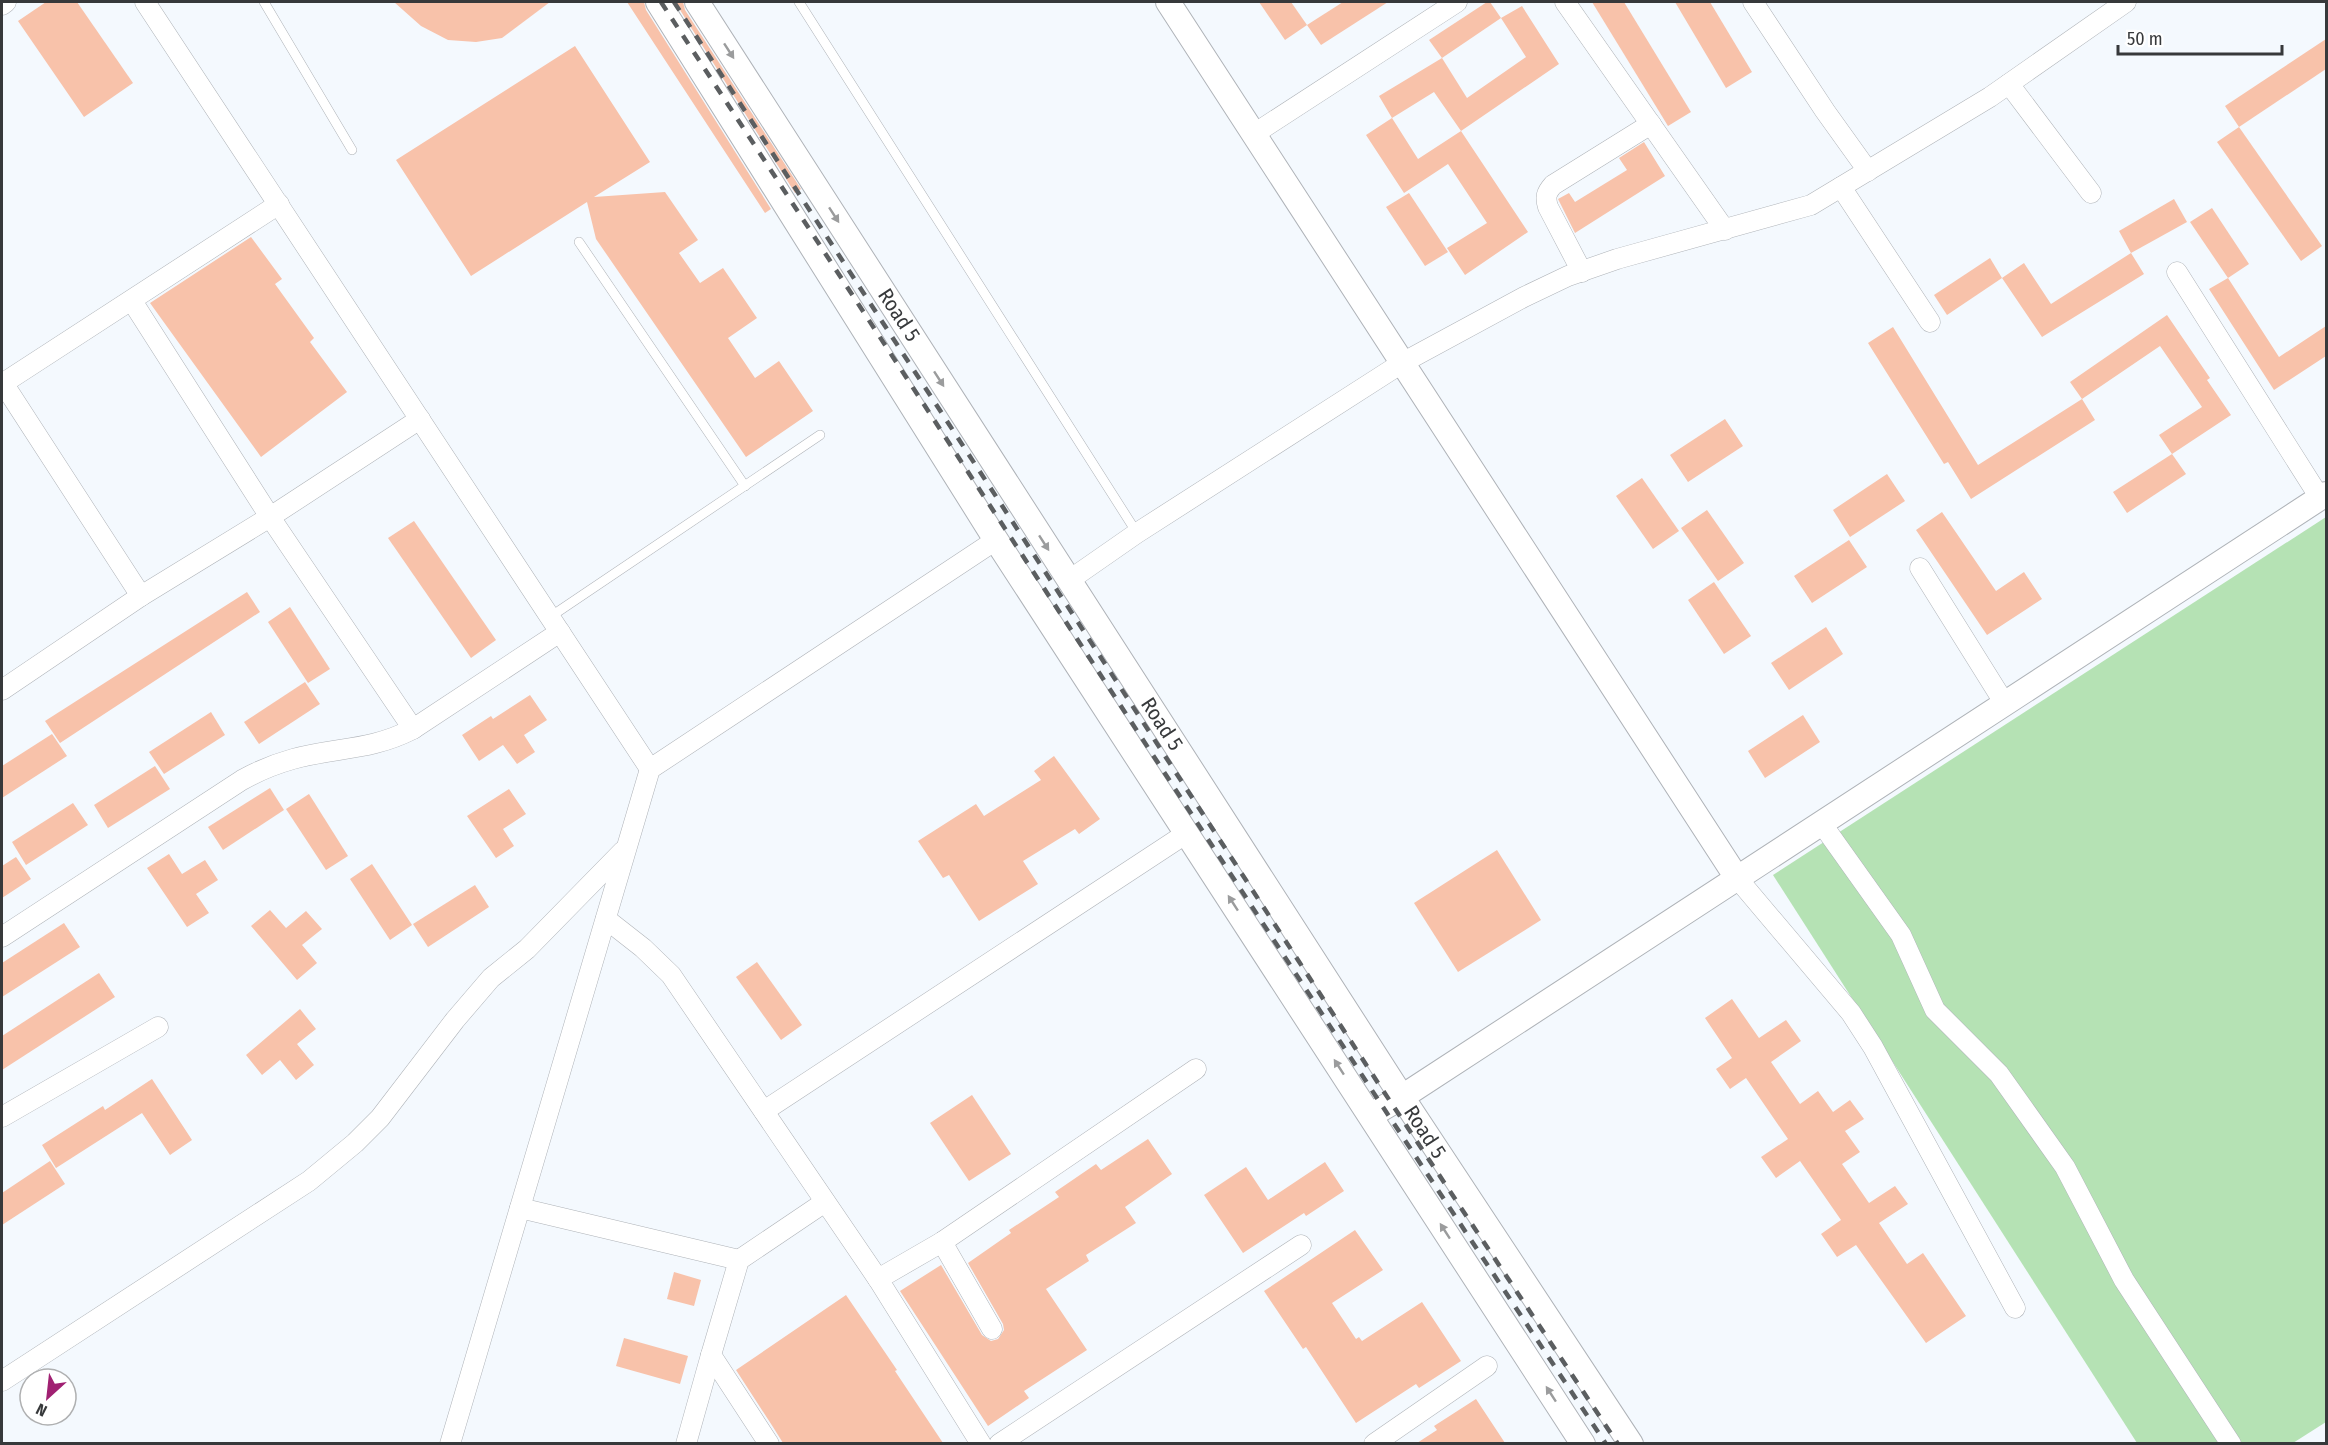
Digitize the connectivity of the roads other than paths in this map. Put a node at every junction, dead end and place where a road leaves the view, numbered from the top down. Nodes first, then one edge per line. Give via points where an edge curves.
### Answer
1 (6, 2) edge
2 (145, 2) edge
3 (264, 2) edge
4 (658, 2) edge
5 (697, 2) edge
6 (800, 2) edge
7 (1168, 2) edge
8 (1457, 2) edge
9 (1565, 2) edge
10 (1753, 2) edge
11 (2126, 2) edge
12 (2, 5) edge
13 (2009, 84) junction
14 (1651, 124) junction
15 (1254, 134) junction
16 (352, 150) dead end
17 (1868, 171) junction
18 (1841, 187) junction
19 (2091, 193) dead end
20 (279, 204) junction
21 (1725, 230) junction
22 (579, 242) dead end
23 (1582, 272) junction
24 (2177, 272) dead end
25 (132, 301) junction
26 (1930, 322) dead end
27 (1402, 363) junction
28 (2, 384) edge
29 (420, 419) junction
30 (820, 435) dead end
31 (745, 486) junction
32 (2324, 496) edge
33 (270, 518) junction
34 (1137, 532) junction
35 (996, 540) junction
36 (1920, 568) dead end
37 (1068, 581) junction
38 (141, 596) junction
39 (555, 625) junction
40 (4, 683) edge
41 (2005, 704) junction
42 (413, 729) junction
43 (650, 769) junction
44 (1822, 824) junction
45 (1187, 833) junction
46 (627, 847) junction
47 (1737, 878) junction
48 (606, 919) junction
49 (2, 937) edge
50 (158, 1027) dead end
51 (1196, 1069) dead end
52 (1402, 1097) junction
53 (764, 1111) junction
54 (1371, 1115) junction
55 (2, 1117) edge
56 (825, 1202) junction
57 (520, 1208) junction
58 (942, 1242) junction
59 (1301, 1245) dead end
60 (739, 1260) junction
61 (878, 1279) junction
62 (2015, 1308) dead end
63 (992, 1329) dead end
64 (711, 1355) junction
65 (1487, 1366) dead end
66 (2, 1381) edge
67 (450, 1443) edge
68 (686, 1443) edge
69 (769, 1443) edge
70 (981, 1443) edge
71 (999, 1443) edge
72 (1374, 1443) edge
73 (1583, 1443) edge
74 (1631, 1443) edge
75 (2231, 1443) edge

1 - 12 street
2 - 20 street
3 - 16 lane
4 - 35 street, Road 5
5 -> 37 street, Road 5
6 - 34 lane
7 - 15 street
8 - 15 street
9 - 14 street
10 - 17 street
11 - 13 street
13 - 17 street
13 - 19 street
14 - 21 street
14 - 23 street via 1553,185 1545,197
15 - 27 street
17 - 18 street
18 - 21 street via 1811,206
18 - 26 street
20 - 25 street
20 - 29 street
21 - 23 street
22 - 31 lane
23 - 27 street via 1524,297
24 - 32 street
25 - 28 street
25 - 33 street
27 - 34 street
27 - 47 street
28 - 38 street
29 - 33 street
29 - 39 street
30 - 31 lane
31 - 39 lane
32 - 41 street
33 - 38 street
33 - 42 street
34 - 37 street
35 - 43 street
35 - 45 street, Road 5
36 - 41 street
37 - 52 street, Road 5
38 - 40 street
39 - 42 street
39 - 43 street
41 - 44 street
42 - 49 street via 372,746 294,759 261,769
43 - 46 street
44 - 47 street
44 - 75 street via 1901,935 1935,1010 1999,1074 2065,1167 2124,1280
45 - 53 street
54 -> 45 street, Road 5
46 - 48 street
46 - 66 street via 527,949 491,978 356,1143 309,1181
47 - 52 street
47 - 62 street via 1851,1013
48 - 53 street via 671,975
48 - 57 street
50 - 55 street
51 - 58 street
52 - 54 street
52 - 74 street, Road 5
53 - 56 street
73 -> 54 street, Road 5
56 - 60 street
56 - 61 street
57 - 60 street
57 - 67 street
58 - 61 street
58 - 63 street
59 - 71 street
60 - 64 street
61 - 70 street
64 - 68 street
64 - 69 street
65 - 72 street

